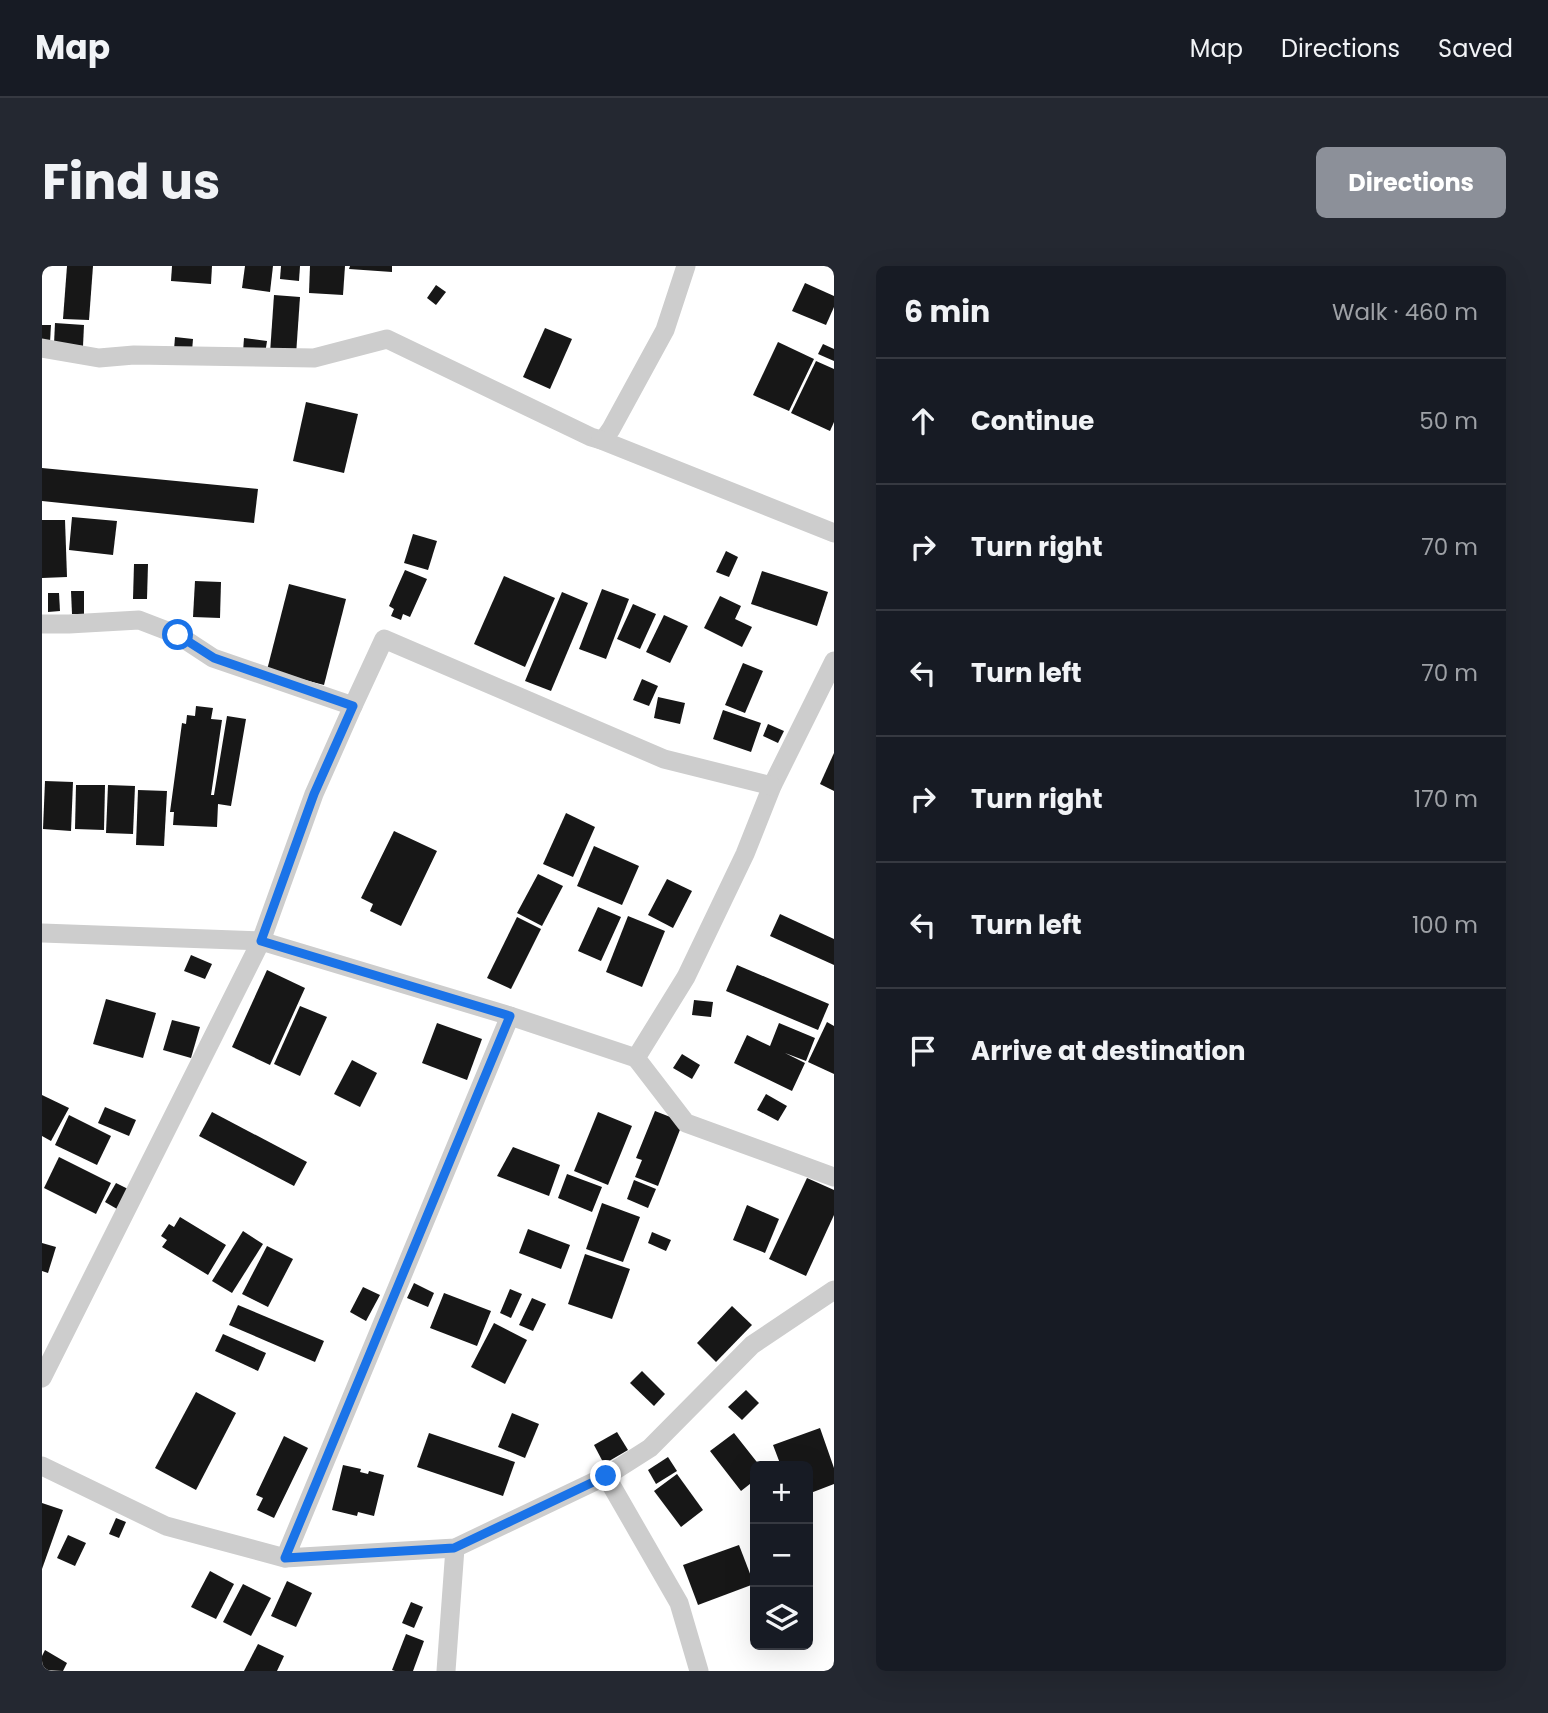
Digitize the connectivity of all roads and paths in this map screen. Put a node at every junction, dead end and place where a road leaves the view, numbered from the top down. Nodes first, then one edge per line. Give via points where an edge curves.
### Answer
1 (686, 266) edge
2 (42, 348) edge
3 (601, 440) junction
4 (834, 533) edge
5 (42, 624) edge
6 (834, 661) edge
7 (353, 706) junction
8 (772, 786) junction
9 (42, 933) edge
10 (261, 941) junction
11 (510, 1016) junction
12 (636, 1058) junction
13 (834, 1178) edge
14 (834, 1290) edge
15 (42, 1378) edge
16 (42, 1466) edge
17 (606, 1476) junction
18 (454, 1548) junction
19 (285, 1558) junction
20 (446, 1671) edge
21 (699, 1671) edge

1 - 3 street via 664,330
2 - 3 street via 99,358 314,358 387,339
3 - 4 street
5 - 7 street via 139,620 178,635 214,658
6 - 8 street
7 - 8 street via 384,639 664,759
7 - 10 street via 314,794
8 - 12 street via 686,977
9 - 10 street
10 - 11 street
10 - 15 street
11 - 12 street
11 - 19 street
12 - 13 street via 686,1123
14 - 17 street via 752,1345 650,1448
16 - 19 street via 166,1526
17 - 18 street
17 - 21 street via 678,1603
18 - 19 street
18 - 20 street

